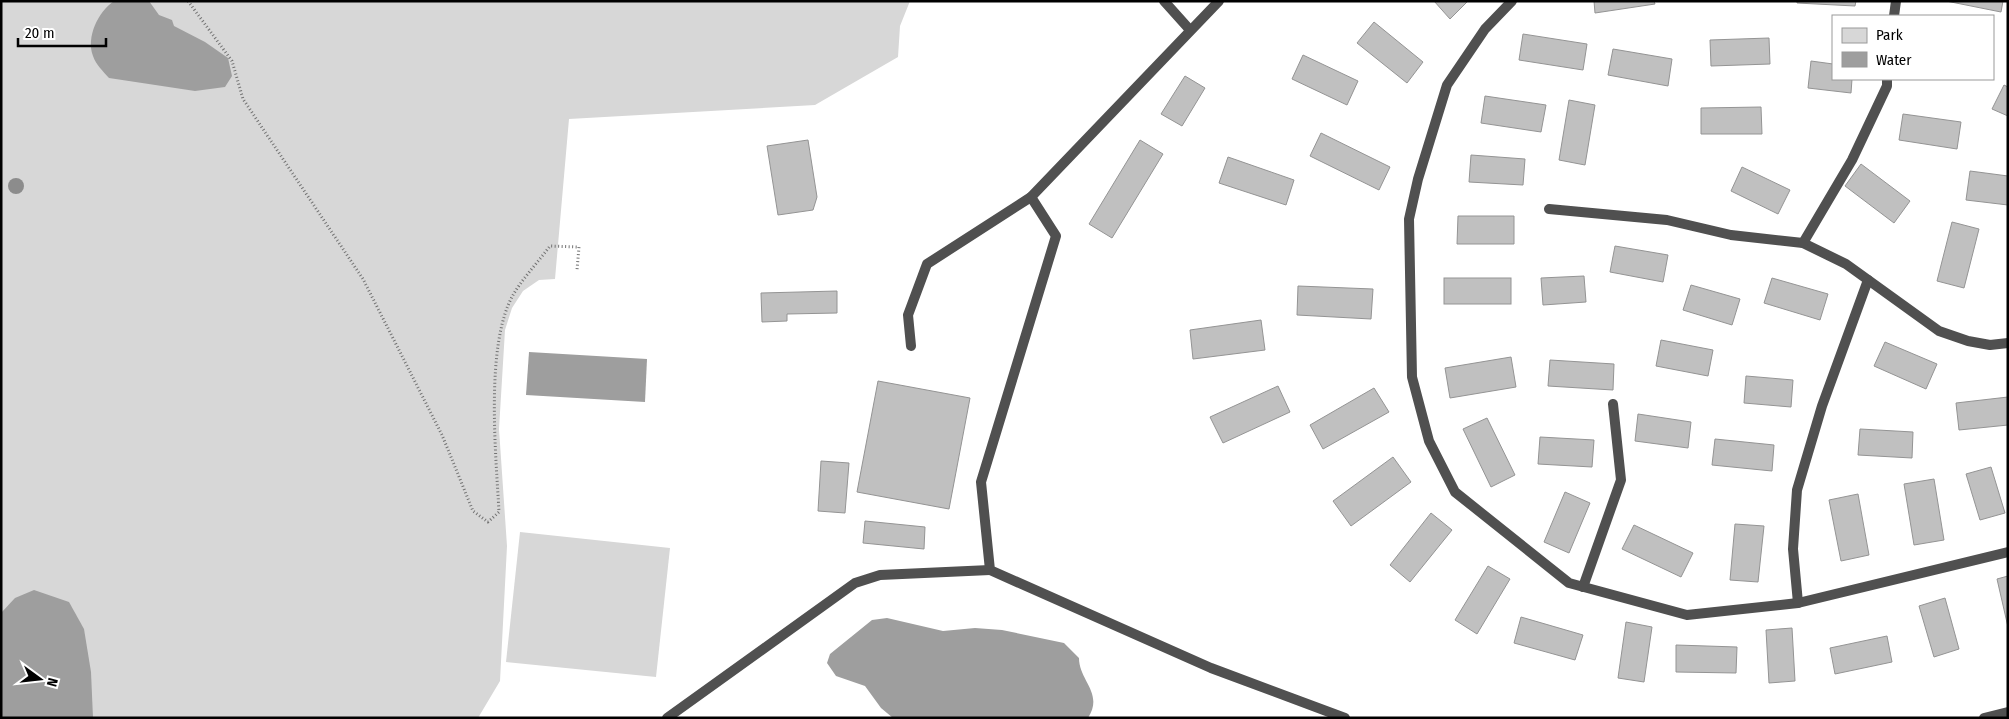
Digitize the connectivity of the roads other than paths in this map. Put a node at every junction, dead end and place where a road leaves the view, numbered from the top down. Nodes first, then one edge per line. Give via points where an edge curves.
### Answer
1 (1164, 1) edge
2 (1219, 1) edge
3 (1512, 1) edge
4 (1896, 1) edge
5 (1894, 15) edge
6 (1190, 30) junction
7 (1888, 80) edge
8 (1031, 197) junction
9 (1549, 209) dead end
10 (1804, 243) junction
11 (1868, 280) junction
12 (2008, 343) edge
13 (911, 346) dead end
14 (1613, 404) dead end
15 (2008, 552) edge
16 (990, 570) junction
17 (1583, 587) junction
18 (1798, 603) junction
19 (2008, 712) edge
20 (667, 718) edge
21 (1345, 718) edge
22 (1984, 718) edge

1 - 6 lane
2 - 6 lane
3 - 17 lane via 1485,29 1447,85 1418,179 1409,219 1412,377 1429,442 1455,492 1569,583
4 - 5 lane
6 - 8 lane
7 - 10 lane via 1852,160
8 - 13 lane via 927,264 908,315
8 - 16 lane via 1056,236 981,482
9 - 10 lane via 1667,220 1731,235
10 - 11 lane via 1846,264
11 - 12 lane via 1940,331 1990,345
11 - 18 lane via 1822,406 1796,490 1793,549
14 - 17 lane via 1621,480
15 - 18 lane
16 - 20 lane via 880,575 855,583
16 - 21 lane via 1211,668
17 - 18 lane via 1687,615
19 - 22 lane

